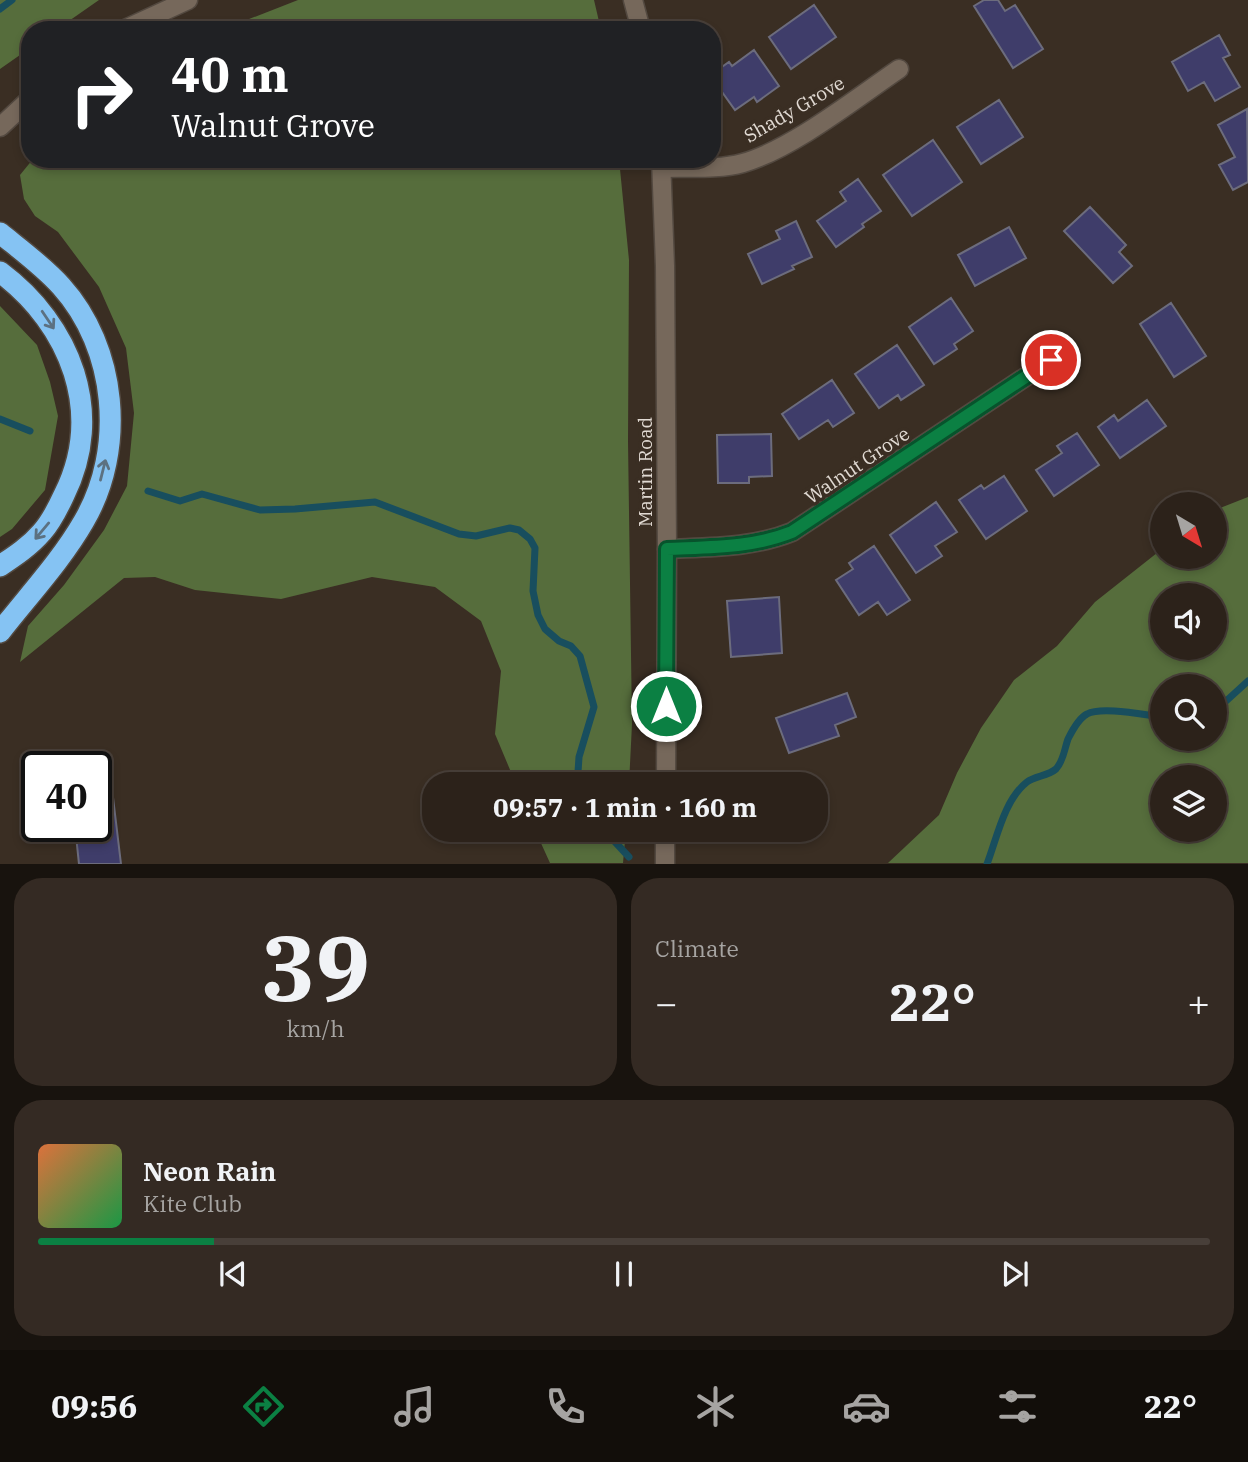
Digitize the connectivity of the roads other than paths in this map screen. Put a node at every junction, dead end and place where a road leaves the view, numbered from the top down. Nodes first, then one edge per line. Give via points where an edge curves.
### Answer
1 (188, 0) edge
2 (632, 0) edge
3 (142, 21) edge
4 (638, 21) edge
5 (899, 69) dead end
6 (21, 107) edge
7 (0, 127) edge
8 (721, 167) edge
9 (662, 168) edge
10 (0, 233) edge
11 (0, 272) edge
12 (1051, 360) dead end
13 (667, 549) junction
14 (0, 566) edge
15 (0, 632) edge
16 (666, 772) edge
17 (665, 842) edge
18 (665, 863) edge

1 - 3 street
2 - 4 street
5 - 8 street, Shady Grove via 769,153
6 - 7 street
9 - 13 street, Martin Road
15 -> 10 highway via 84,522 97,494 111,429 104,368 93,337 62,287
11 -> 14 highway via 39,306 66,350 80,398 82,424 72,480 58,507 43,531
12 - 13 street, Walnut Grove via 792,532 744,545
13 - 16 street, Martin Road
17 - 18 street

